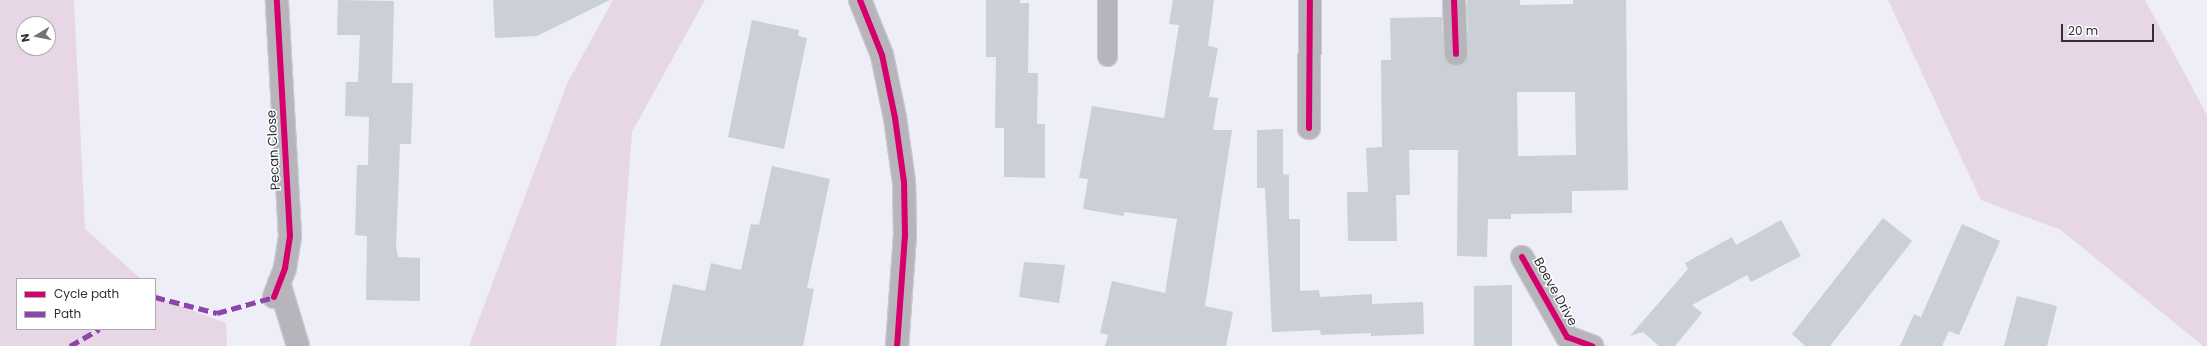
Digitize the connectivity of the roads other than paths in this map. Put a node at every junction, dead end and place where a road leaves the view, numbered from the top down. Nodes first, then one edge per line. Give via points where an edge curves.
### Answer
1 (277, 0) edge
2 (860, 0) edge
3 (1107, 0) edge
4 (1310, 0) edge
5 (1454, 0) edge
6 (1456, 54) dead end
7 (1107, 56) dead end
8 (1309, 128) dead end
9 (1522, 257) dead end
10 (298, 346) edge
11 (897, 346) edge
12 (1592, 346) edge

1 - 10 street, Pecan Close via 290,236 277,290
2 - 11 street via 882,56 895,118 904,182 905,242
3 - 7 lane
4 - 8 street
5 - 6 street
9 - 12 street, Boeve Drive via 1567,337

